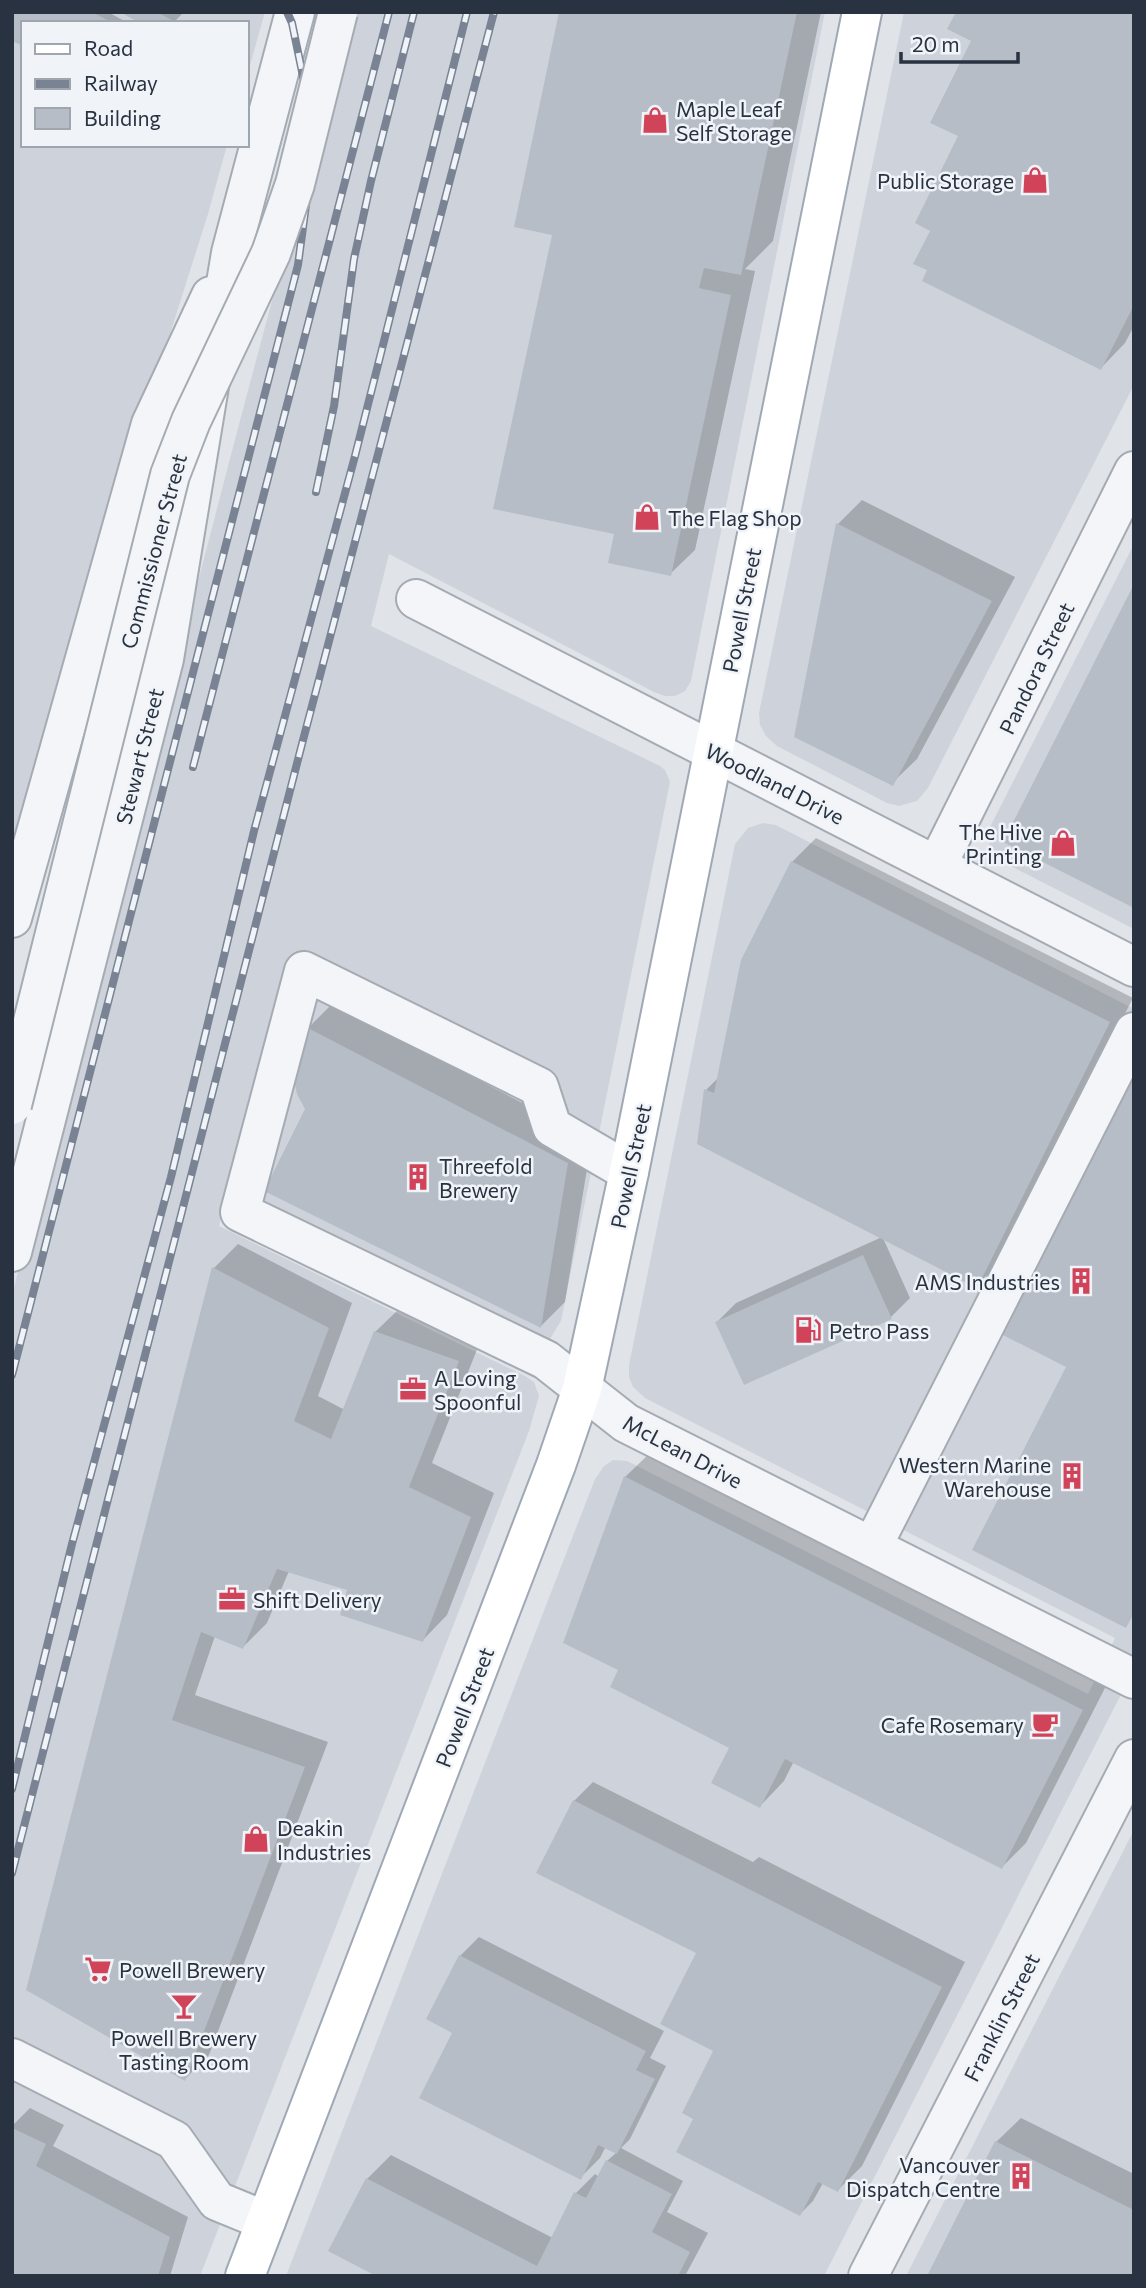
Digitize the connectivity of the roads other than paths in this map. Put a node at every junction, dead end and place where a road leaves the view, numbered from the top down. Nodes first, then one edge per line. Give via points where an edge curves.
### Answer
1 (295, 12) edge
2 (338, 12) edge
3 (862, 12) edge
4 (231, 253) junction
5 (1134, 471) edge
6 (416, 599) dead end
7 (713, 751) junction
8 (937, 864) junction
9 (12, 918) edge
10 (1134, 967) edge
11 (1134, 1032) edge
12 (12, 1105) edge
13 (629, 1172) junction
14 (12, 1252) edge
15 (582, 1389) junction
16 (872, 1547) junction
17 (1134, 1679) edge
18 (1134, 1759) edge
19 (12, 2058) edge
20 (266, 2221) junction
21 (245, 2276) edge
22 (868, 2276) edge

1 - 4 street, Stewart Street
2 - 12 street, Commissioner Street, bridge via 295,184 271,253 170,475
3 - 7 main road, Powell Street
4 - 9 street, Stewart Street via 151,424
4 - 14 street, Stewart Street via 164,659
5 - 8 street, Pandora Street
6 - 7 street, Woodland Drive
7 - 8 street, Woodland Drive
7 - 13 main road, Powell Street
8 - 10 street, Woodland Drive
11 - 16 street
13 - 15 main road, Powell Street
13 - 15 street, McLean Drive via 552,1127 539,1087 304,971 240,1212 546,1360
15 - 16 street, McLean Drive via 626,1423
15 - 20 main road, Powell Street
16 - 17 street, McLean Drive
18 - 22 street, Franklin Street
19 - 20 street via 174,2140 217,2201
20 - 21 main road, Powell Street

